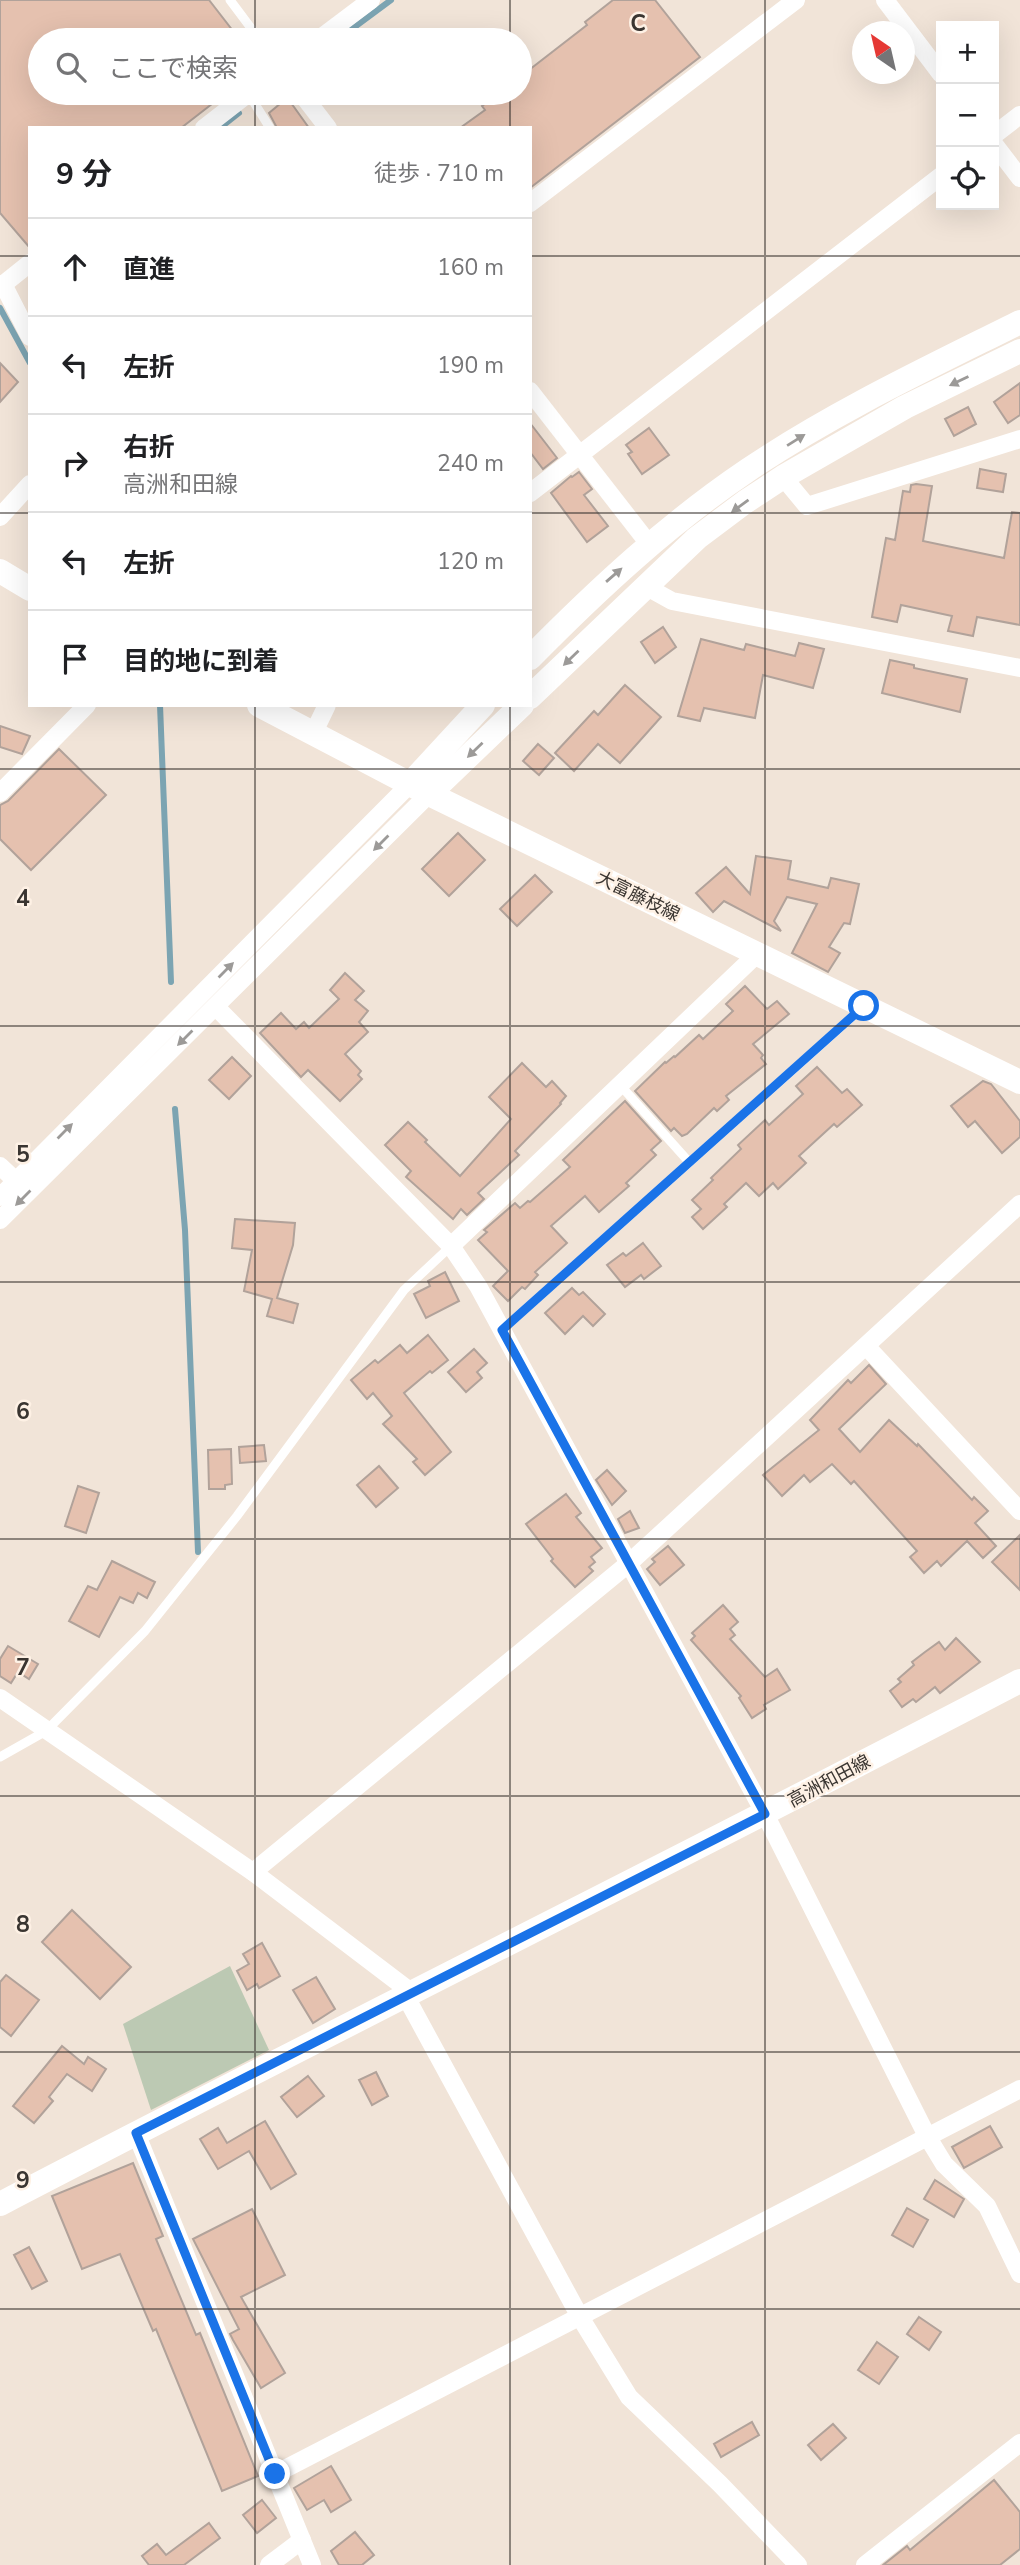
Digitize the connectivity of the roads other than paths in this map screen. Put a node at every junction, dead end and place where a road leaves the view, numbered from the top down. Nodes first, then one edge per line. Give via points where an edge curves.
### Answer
1 (230, 0) edge
2 (371, 0) edge
3 (796, 0) edge
4 (886, 0) edge
5 (251, 28) edge
6 (334, 28) edge
7 (936, 67) edge
8 (234, 105) edge
9 (256, 105) edge
10 (310, 105) edge
11 (1020, 115) edge
12 (207, 126) edge
13 (269, 126) edge
14 (326, 126) edge
15 (999, 131) edge
16 (996, 147) edge
17 (1020, 178) edge
18 (936, 180) edge
19 (532, 201) edge
20 (28, 265) edge
21 (1, 286) edge
22 (1020, 322) edge
23 (28, 333) edge
24 (1020, 351) edge
25 (532, 394) edge
26 (1020, 439) edge
27 (580, 456) junction
28 (783, 477) junction
29 (28, 486) edge
30 (532, 492) edge
31 (0, 517) edge
32 (649, 544) junction
33 (0, 570) edge
34 (645, 586) junction
35 (28, 588) edge
36 (532, 656) edge
37 (1020, 668) edge
38 (532, 695) edge
39 (85, 707) edge
40 (263, 707) edge
41 (326, 707) edge
42 (482, 707) edge
43 (520, 707) edge
44 (314, 732) junction
45 (420, 789) junction
46 (0, 793) edge
47 (757, 954) junction
48 (864, 1006) junction
49 (216, 1007) junction
50 (1020, 1082) edge
51 (621, 1086) junction
52 (690, 1162) junction
53 (0, 1166) edge
54 (16, 1181) junction
55 (0, 1197) edge
56 (1020, 1204) edge
57 (0, 1220) edge
58 (451, 1246) junction
59 (502, 1330) junction
60 (866, 1346) junction
61 (1020, 1511) edge
62 (628, 1564) junction
63 (1020, 1681) edge
64 (0, 1698) edge
65 (46, 1731) junction
66 (0, 1757) edge
67 (765, 1814) junction
68 (253, 1872) junction
69 (408, 1994) junction
70 (1020, 2089) edge
71 (136, 2133) junction
72 (928, 2136) junction
73 (0, 2204) edge
74 (1020, 2274) edge
75 (580, 2317) junction
76 (1020, 2443) edge
77 (275, 2474) junction
78 (302, 2540) junction
79 (269, 2565) edge
80 (312, 2565) edge
81 (798, 2565) edge
82 (865, 2565) edge

1 - 5 lane
2 - 6 street
3 - 19 street
4 - 7 street
8 - 12 street
9 - 13 lane
10 - 14 street
11 - 15 street
16 - 17 street
18 - 27 street
20 - 21 street
21 - 23 street
32 -> 22 main road via 748,470 821,424
24 -> 28 main road via 905,407
25 - 27 street
26 - 28 street via 807,506
27 - 30 street
27 - 32 street
28 -> 34 main road via 697,538
29 - 31 street
36 -> 32 main road
33 - 35 main road
34 - 37 street via 672,601
34 -> 38 main road
39 - 46 street
40 - 44 main road, 大富藤枝線
41 - 44 street
42 - 45 main road
43 -> 45 main road
44 - 45 main road, 大富藤枝線
45 - 47 main road, 大富藤枝線
45 -> 49 street
54 -> 45 street
47 - 48 main road, 大富藤枝線
47 - 51 street
48 - 50 main road, 大富藤枝線
48 - 52 lane
49 -> 57 street
49 - 58 street
51 - 52 lane
51 - 58 street
52 - 59 lane
53 - 54 street
54 - 55 street
56 - 60 street
58 - 59 street
58 - 65 lane via 404,1290 237,1516 145,1631
59 - 62 street
60 - 61 street
60 - 62 street
62 - 67 street
62 - 68 street
63 - 67 main road, 高洲和田線
64 - 65 street
65 - 66 lane
65 - 68 street
67 - 69 main road, 高洲和田線
67 - 72 street
68 - 69 street
69 - 71 main road, 高洲和田線
69 - 75 street
70 - 72 street
71 - 73 main road, 高洲和田線
71 - 77 street
72 - 74 street via 944,2164 987,2206
72 - 75 street
75 - 77 street
75 - 81 street via 629,2397
76 - 82 street
77 - 78 street
78 - 79 street
78 - 80 street

